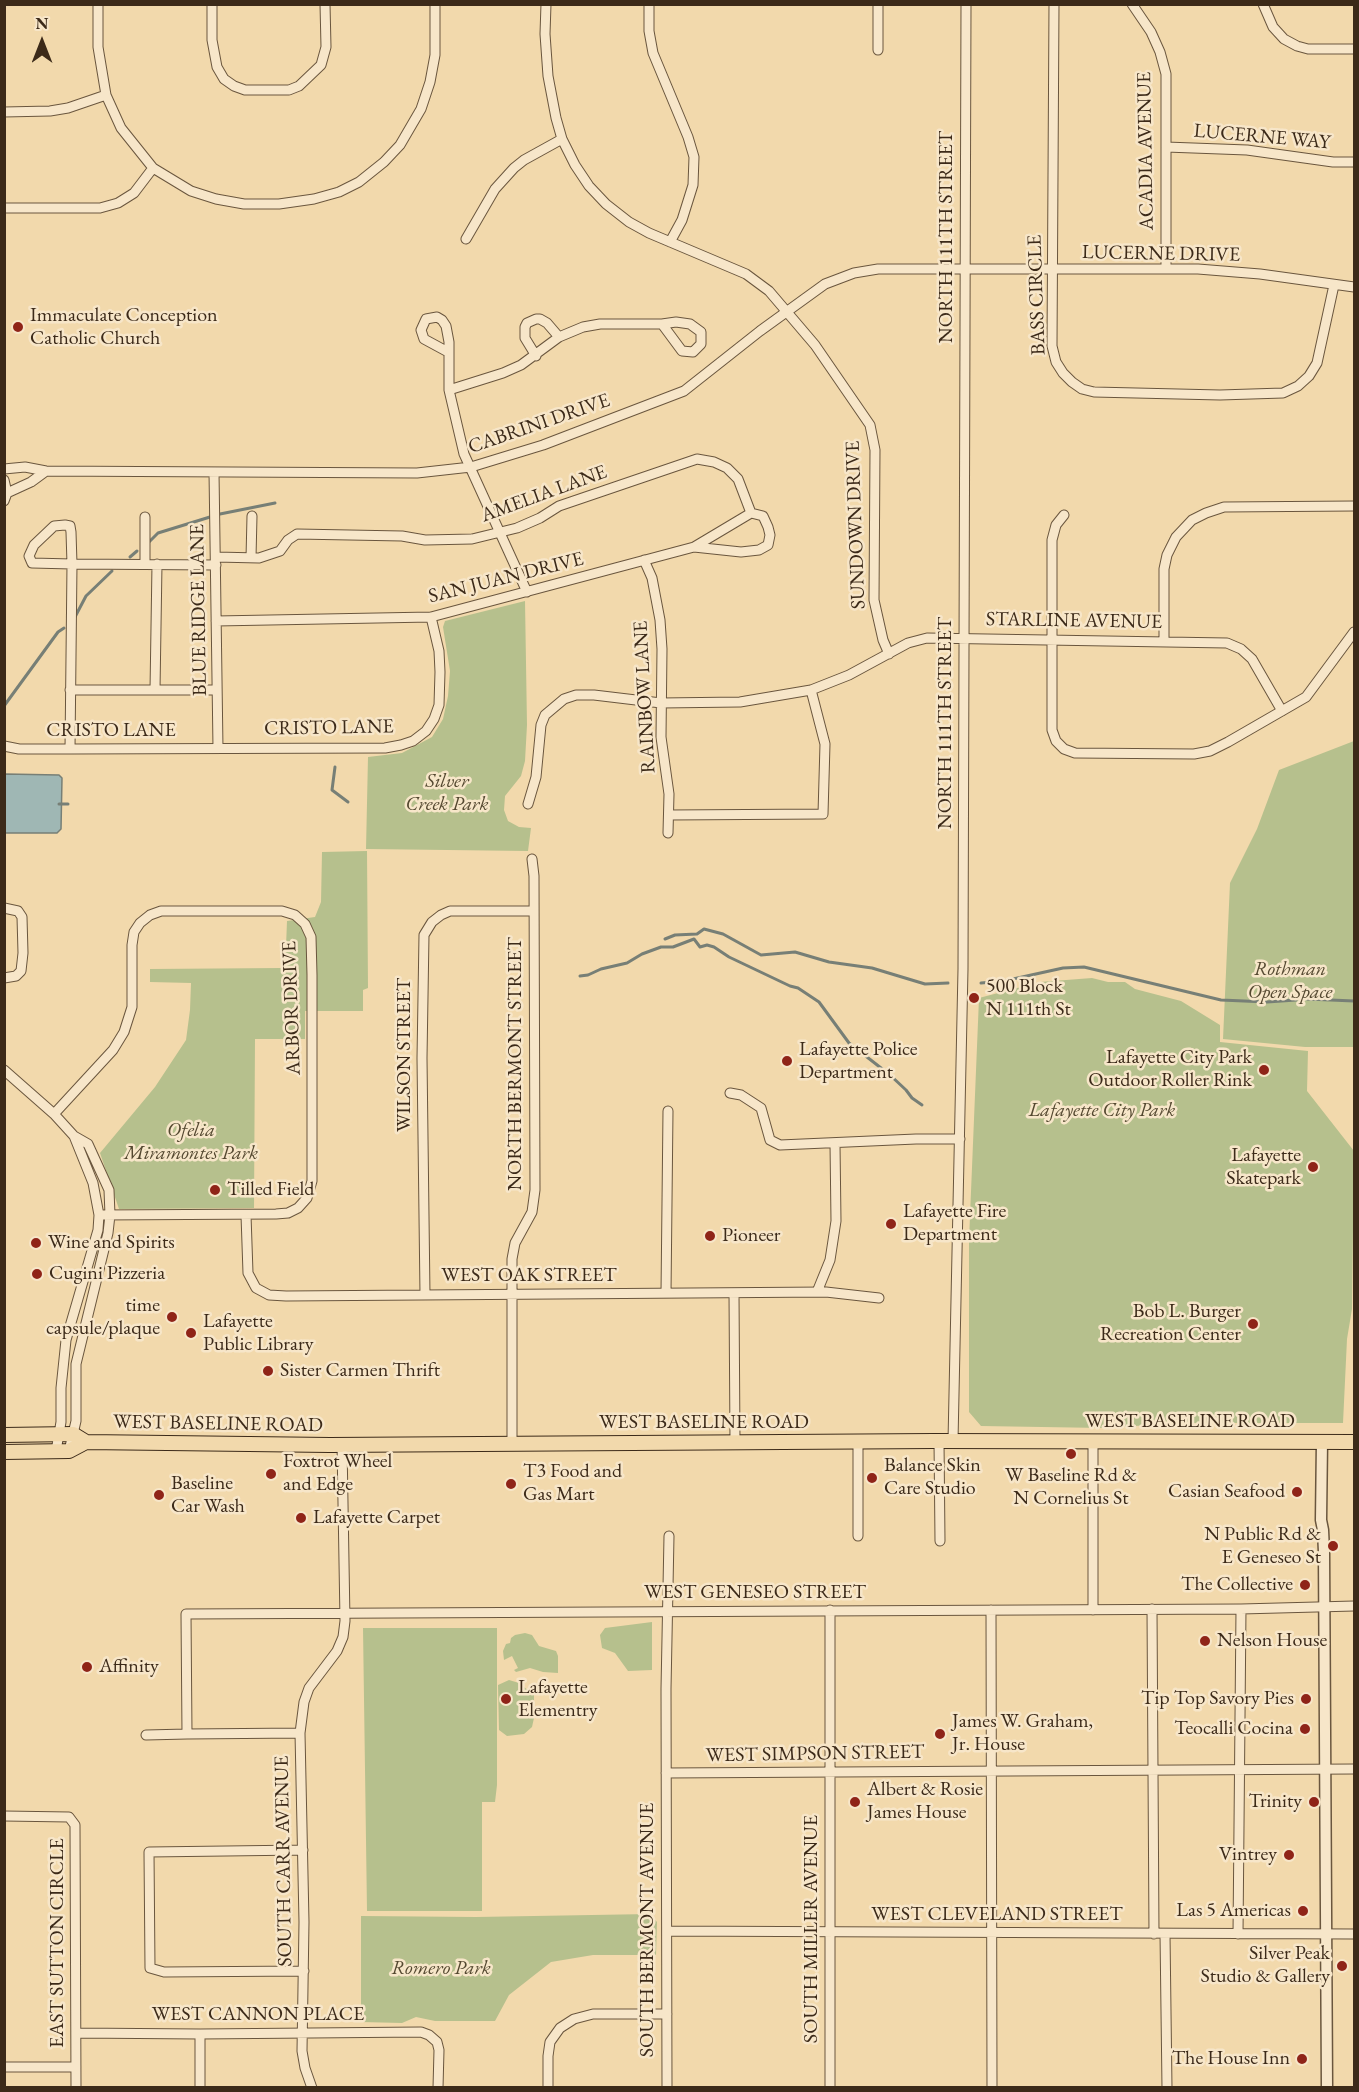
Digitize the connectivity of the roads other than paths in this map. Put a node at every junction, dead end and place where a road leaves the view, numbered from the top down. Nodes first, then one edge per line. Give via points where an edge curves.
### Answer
1 (98, 4) edge
2 (212, 4) edge
3 (325, 4) edge
4 (435, 4) edge
5 (546, 4) edge
6 (649, 4) edge
7 (878, 4) edge
8 (966, 4) edge
9 (1054, 4) edge
10 (1132, 4) edge
11 (1263, 4) edge
12 (1354, 49) edge
13 (878, 50) dead end
14 (106, 95) junction
15 (4, 112) edge
16 (562, 139) junction
17 (1166, 147) junction
18 (1354, 162) edge
19 (153, 168) junction
20 (4, 208) edge
21 (466, 239) dead end
22 (670, 242) junction
23 (1166, 269) junction
24 (965, 270) junction
25 (1052, 271) junction
26 (1334, 285) junction
27 (1354, 287) edge
28 (786, 312) junction
29 (662, 324) dead end
30 (559, 337) junction
31 (448, 352) dead end
32 (536, 356) junction
33 (449, 390) junction
34 (471, 468) junction
35 (4, 469) edge
36 (46, 471) junction
37 (214, 472) junction
38 (4, 480) edge
39 (6, 497) edge
40 (1354, 506) edge
41 (751, 513) junction
42 (1064, 515) dead end
43 (252, 516) dead end
44 (145, 517) dead end
45 (500, 532) junction
46 (694, 547) junction
47 (251, 558) junction
48 (644, 560) junction
49 (216, 561) junction
50 (72, 564) junction
51 (145, 564) junction
52 (157, 564) junction
53 (527, 592) junction
54 (431, 617) junction
55 (216, 621) junction
56 (1354, 632) edge
57 (964, 638) junction
58 (1052, 639) junction
59 (1164, 641) junction
60 (889, 654) junction
61 (70, 690) junction
62 (155, 690) junction
63 (217, 690) junction
64 (811, 690) junction
65 (661, 703) junction
66 (1282, 711) junction
67 (4, 746) edge
68 (219, 748) junction
69 (70, 749) junction
70 (528, 804) dead end
71 (669, 815) junction
72 (668, 833) dead end
73 (532, 859) dead end
74 (4, 908) edge
75 (534, 911) junction
76 (4, 978) edge
77 (4, 1070) edge
78 (730, 1094) dead end
79 (668, 1111) dead end
80 (54, 1114) junction
81 (74, 1136) junction
82 (960, 1139) junction
83 (835, 1144) junction
84 (99, 1215) junction
85 (111, 1215) junction
86 (246, 1215) junction
87 (817, 1292) junction
88 (666, 1293) junction
89 (734, 1293) junction
90 (425, 1294) junction
91 (510, 1294) junction
92 (879, 1298) dead end
93 (66, 1434) junction
94 (4, 1435) edge
95 (946, 1441) junction
96 (1322, 1441) junction
97 (86, 1442) junction
98 (735, 1442) junction
99 (858, 1442) junction
100 (1354, 1442) edge
101 (512, 1443) junction
102 (1093, 1443) junction
103 (342, 1444) junction
104 (63, 1451) junction
105 (4, 1452) edge
106 (669, 1536) dead end
107 (858, 1536) dead end
108 (940, 1541) dead end
109 (1324, 1606) junction
110 (1354, 1606) edge
111 (830, 1610) junction
112 (991, 1610) junction
113 (1093, 1610) junction
114 (1152, 1610) junction
115 (1240, 1610) junction
116 (667, 1611) junction
117 (344, 1613) junction
118 (300, 1733) junction
119 (187, 1734) junction
120 (146, 1735) dead end
121 (1324, 1769) junction
122 (1354, 1769) edge
123 (991, 1770) junction
124 (829, 1771) junction
125 (1238, 1771) junction
126 (1152, 1772) junction
127 (666, 1773) junction
128 (4, 1816) edge
129 (303, 1850) junction
130 (667, 1931) junction
131 (831, 1932) junction
132 (991, 1932) junction
133 (1154, 1934) junction
134 (1165, 1934) junction
135 (1238, 1934) junction
136 (1354, 1934) edge
137 (1327, 1935) junction
138 (304, 1971) junction
139 (667, 2014) junction
140 (76, 2033) junction
141 (200, 2034) junction
142 (303, 2034) junction
143 (4, 2067) edge
144 (76, 2067) junction
145 (76, 2088) edge
146 (200, 2088) edge
147 (312, 2088) edge
148 (438, 2088) edge
149 (548, 2088) edge
150 (667, 2088) edge
151 (830, 2088) edge
152 (992, 2088) edge
153 (1167, 2088) edge
154 (1327, 2088) edge

1 - 14 street via 98,47
2 - 3 street via 212,40 222,76 245,90 289,90 299,86 321,65 326,47
4 - 19 street via 435,55 421,109 400,145 359,182 314,200 244,204 191,191
5 - 16 street, SUNDOWN DRIVE via 548,76
6 - 22 street via 653,53 694,157 693,185
7 - 13 street
8 - 24 street, NORTH 111TH STREET
9 - 25 street, BASS CIRCLE
10 - 17 street, ACADIA AVENUE via 1160,52 1166,86
11 - 12 street via 1273,27 1297,46
14 - 15 street via 68,108
14 - 19 street via 121,128
16 - 21 street via 514,168 495,189
16 - 22 street, SUNDOWN DRIVE via 589,186 606,204 629,222
17 - 18 street, LUCERNE WAY via 1247,150
17 - 23 street, ACADIA AVENUE
19 - 20 street via 134,193 100,208
22 - 28 street, SUNDOWN DRIVE via 746,274 769,291
23 - 25 street, LUCERNE DRIVE
23 - 26 street, LUCERNE DRIVE via 1260,274
24 - 25 street, LUCERNE DRIVE
24 - 28 street, CABRINI DRIVE via 878,269 854,273 825,284
24 - 57 street, NORTH 111TH STREET
25 - 26 street, BASS CIRCLE via 1052,346 1056,362 1072,382 1094,392 1272,394 1298,387 1317,363
26 - 27 street, LUCERNE DRIVE
28 - 34 street, CABRINI DRIVE via 684,391
28 - 60 street, SUNDOWN DRIVE via 822,355 870,425 874,450 874,600
29 - 30 street via 600,324
30 - 32 street
30 - 32 street via 540,319 527,323 525,338
31 - 33 street
32 - 33 street via 502,373
33 - 34 street
34 - 37 street, CABRINI DRIVE via 417,473
34 - 45 street
35 - 36 street, CABRINI DRIVE
36 - 37 street, CABRINI DRIVE
36 - 39 street
37 - 49 street, BLUE RIDGE LANE
38 - 39 street
40 - 59 street via 1224,507 1192,520 1176,537 1166,562
41 - 45 street, AMELIA LANE via 738,479 727,468 697,459 559,506
41 - 46 street, SAN JUAN DRIVE
41 - 46 street, SAN JUAN DRIVE via 763,516 770,535 768,545 741,552
42 - 58 street via 1052,540
43 - 47 street
44 - 51 street
45 - 47 street, AMELIA LANE via 472,539 425,540 297,534 280,551
45 - 53 street
46 - 48 street, SAN JUAN DRIVE
47 - 49 street, AMELIA LANE
48 - 53 street, SAN JUAN DRIVE
48 - 65 street, RAINBOW LANE via 652,578 660,620
49 - 52 street, AMELIA LANE
49 - 55 street, BLUE RIDGE LANE
50 - 50 street, AMELIA LANE via 72,532 65,525 54,526 43,535 29,556 32,563
50 - 51 street, AMELIA LANE
50 - 61 street
51 - 52 street, AMELIA LANE
52 - 62 street
53 - 54 street, SAN JUAN DRIVE
54 - 55 street, SAN JUAN DRIVE
54 - 68 street, CRISTO LANE via 441,672 439,705 426,731 413,741 385,748
55 - 63 street, BLUE RIDGE LANE
56 - 66 street via 1306,697
57 - 58 street, STARLINE AVENUE
57 - 60 street, STARLINE AVENUE via 927,638
57 - 82 street, NORTH 111TH STREET
58 - 59 street, STARLINE AVENUE
58 - 66 street via 1052,730 1056,741 1075,753 1210,751
59 - 66 street, STARLINE AVENUE via 1216,641 1241,649 1252,659
60 - 64 street, STARLINE AVENUE
61 - 62 street
61 - 69 street
62 - 63 street
63 - 68 street, BLUE RIDGE LANE
64 - 65 street, STARLINE AVENUE via 740,702
64 - 71 street via 825,744 823,814
65 - 70 street, STARLINE AVENUE via 576,695 554,706 541,725 536,777
65 - 71 street, RAINBOW LANE
67 - 69 street, CRISTO LANE
68 - 69 street, CRISTO LANE
71 - 72 street, RAINBOW LANE
73 - 75 street, NORTH BERMONT STREET
74 - 76 street via 18,911 22,917 23,953 21,971
75 - 90 street, WILSON STREET via 450,911 432,922 424,935
75 - 91 street, NORTH BERMONT STREET via 535,1190 532,1212 515,1243
77 - 80 street
78 - 83 street via 741,1095 761,1108 770,1140 780,1145
79 - 88 street
80 - 81 street
80 - 86 street, ARBOR DRIVE via 124,1032 132,1007 132,945 140,923 161,911 282,911 295,915 311,937 312,1181 307,1198 298,1208 288,1213
81 - 84 street via 93,1184
81 - 85 street via 88,1144 95,1158 109,1190
82 - 83 street
82 - 95 street, NORTH 111TH STREET
83 - 87 street via 836,1221 830,1260
84 - 85 street, ARBOR DRIVE
84 - 93 street via 66,1340 61,1388
85 - 86 street, ARBOR DRIVE
85 - 93 street via 75,1364 76,1421
86 - 90 street, WEST OAK STREET via 248,1273 256,1288 269,1294
87 - 89 street, WEST OAK STREET
87 - 92 street, WEST OAK STREET
88 - 89 street, WEST OAK STREET
88 - 91 street, WEST OAK STREET
89 - 98 street
90 - 91 street, WEST OAK STREET
91 - 101 street, NORTH BERMONT STREET
93 - 94 main road
93 - 97 main road, WEST BASELINE ROAD
93 - 104 street
93 - 104 street
95 - 99 main road, WEST BASELINE ROAD
95 - 102 main road, WEST BASELINE ROAD
95 - 108 street, NORTH 111TH STREET
96 - 100 main road, WEST BASELINE ROAD
96 - 102 main road, WEST BASELINE ROAD
96 - 109 street
97 - 103 main road, WEST BASELINE ROAD
97 - 104 main road, WEST BASELINE ROAD
98 - 99 main road, WEST BASELINE ROAD
98 - 101 main road, WEST BASELINE ROAD
99 - 107 street
101 - 103 main road, WEST BASELINE ROAD
102 - 113 street
103 - 117 street
104 - 105 main road, WEST BASELINE ROAD
106 - 116 street, SOUTH BERMONT AVENUE
109 - 110 street, WEST GENESEO STREET
109 - 115 street, WEST GENESEO STREET
109 - 121 street
111 - 112 street, WEST GENESEO STREET
111 - 116 street, WEST GENESEO STREET
111 - 124 street, SOUTH MILLER AVENUE
112 - 113 street, WEST GENESEO STREET
112 - 123 street
113 - 114 street, WEST GENESEO STREET
114 - 115 street, WEST GENESEO STREET
114 - 126 street
115 - 125 street
116 - 117 street, WEST GENESEO STREET
116 - 127 street, SOUTH BERMONT AVENUE
117 - 118 street, SOUTH CARR AVENUE via 343,1637 309,1688
117 - 119 street, WEST GENESEO STREET via 186,1614
118 - 119 street
118 - 129 street, SOUTH CARR AVENUE
119 - 120 street
121 - 122 street, WEST SIMPSON STREET
121 - 125 street, WEST SIMPSON STREET
121 - 137 street
123 - 124 street, WEST SIMPSON STREET
123 - 126 street, WEST SIMPSON STREET
123 - 132 street
124 - 127 street, WEST SIMPSON STREET
124 - 131 street, SOUTH MILLER AVENUE
125 - 126 street, WEST SIMPSON STREET
125 - 135 street
126 - 133 street
127 - 130 street, SOUTH BERMONT AVENUE
128 - 140 street, EAST SUTTON CIRCLE via 69,1817 75,1825
129 - 138 street, SOUTH CARR AVENUE
129 - 138 street via 149,1852 150,1968 164,1972
130 - 131 street, WEST CLEVELAND STREET
130 - 139 street, SOUTH BERMONT AVENUE
131 - 132 street, WEST CLEVELAND STREET
131 - 151 street, SOUTH MILLER AVENUE
132 - 133 street, WEST CLEVELAND STREET
132 - 152 street
133 - 134 street, WEST CLEVELAND STREET
134 - 135 street, WEST CLEVELAND STREET
134 - 153 street
135 - 137 street, WEST CLEVELAND STREET
136 - 137 street, WEST CLEVELAND STREET
137 - 154 street
138 - 142 street, SOUTH CARR AVENUE
139 - 149 street via 593,2014 573,2019 550,2042
139 - 150 street, SOUTH BERMONT AVENUE
140 - 141 street, WEST CANNON PLACE
140 - 144 street, EAST SUTTON CIRCLE
141 - 142 street, WEST CANNON PLACE
141 - 146 street
142 - 147 street, SOUTH CARR AVENUE via 304,2068
142 - 148 street, WEST CANNON PLACE via 429,2035 439,2050
143 - 144 street
144 - 145 street, EAST SUTTON CIRCLE

